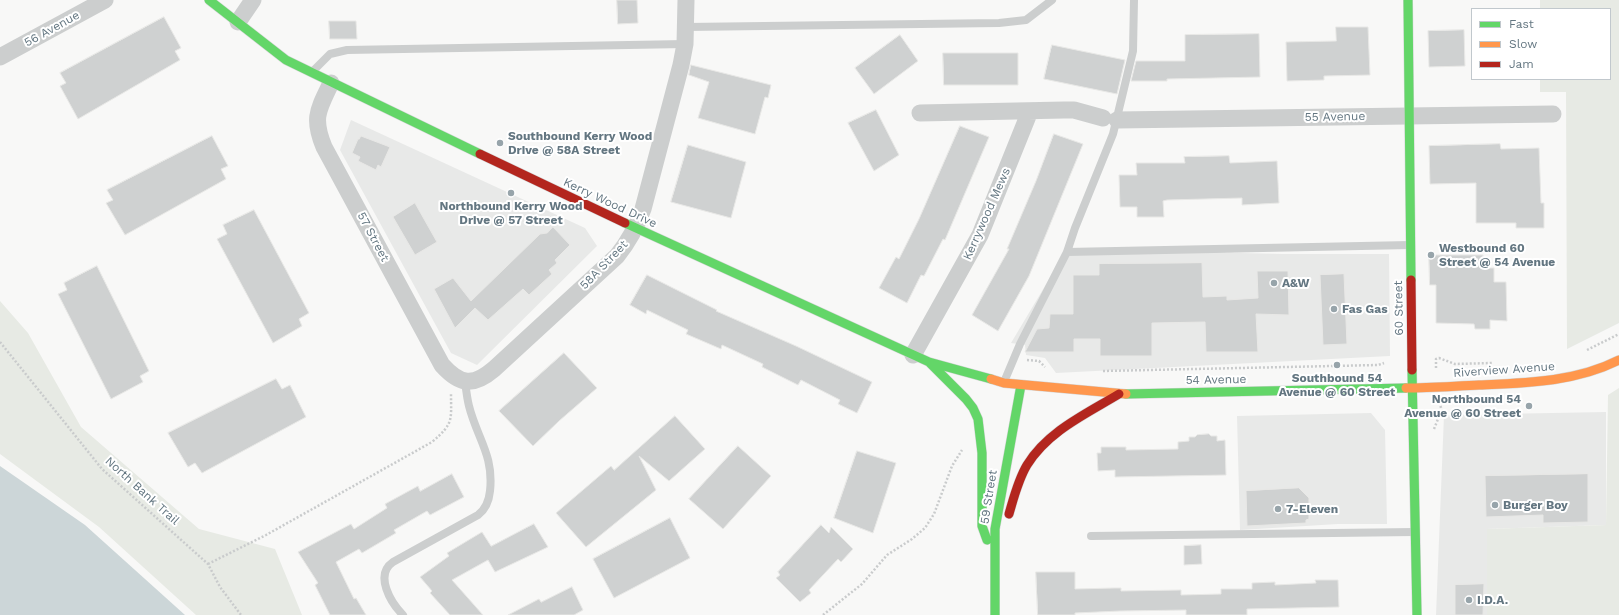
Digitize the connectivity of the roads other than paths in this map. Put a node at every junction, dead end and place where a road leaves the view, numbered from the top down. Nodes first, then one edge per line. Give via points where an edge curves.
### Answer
1 (105, 0) edge
2 (209, 0) edge
3 (253, 0) edge
4 (686, 0) edge
5 (1052, 0) edge
6 (1134, 0) edge
7 (1408, 0) edge
8 (238, 22) junction
9 (686, 27) junction
10 (685, 44) junction
11 (0, 58) edge
12 (311, 73) junction
13 (331, 83) junction
14 (1030, 111) junction
15 (920, 113) dead end
16 (1553, 114) dead end
17 (1409, 116) junction
18 (1110, 119) junction
19 (635, 228) junction
20 (1410, 245) junction
21 (1067, 252) junction
22 (913, 355) junction
23 (1619, 360) edge
24 (929, 362) junction
25 (459, 379) junction
26 (1004, 383) junction
27 (1021, 385) junction
28 (1412, 388) junction
29 (1119, 394) junction
30 (1415, 532) junction
31 (1091, 536) dead end
32 (994, 558) junction
33 (403, 615) edge
34 (995, 615) edge
35 (1417, 615) edge

1 - 11 street, 56 Avenue
2 - 8 street, Kerry Wood Drive
3 - 8 street
4 - 9 street, 58A Street
5 - 9 lane via 1026,20 999,23
6 - 18 lane via 1133,51
7 - 17 street, 60 Street
8 - 12 street, Kerry Wood Drive via 277,53
9 - 10 street, 58A Street
10 - 12 lane via 347,50 330,54
10 - 19 street, 58A Street via 643,209
12 - 13 street, Kerry Wood Drive
13 - 19 street, Kerry Wood Drive
13 - 25 street, 57 Street via 317,114 320,137 442,365
14 - 15 street
14 - 18 street via 1074,110
14 - 22 street, Kerrywood Mews via 980,235
16 - 17 street, 55 Avenue
17 - 18 street, 55 Avenue
17 - 20 street, 60 Street
18 - 21 lane via 1113,134
19 - 22 street, Kerry Wood Drive
19 - 25 street, 58A Street via 617,256 500,364 479,379
20 - 21 lane
20 - 28 street, 60 Street
21 - 26 lane via 1020,344
22 - 24 street, Kerry Wood Drive
23 - 28 street, Riverview Avenue via 1603,368 1560,379
24 - 26 street, Kerry Wood Drive
24 - 32 street via 966,399 978,419 982,453 982,526
25 - 33 lane via 488,455 491,472 489,499 483,512 388,567 385,583
26 - 27 street, Kerry Wood Drive
27 - 29 street, 54 Avenue
27 - 32 street, 59 Street via 995,529
28 - 29 street, 54 Avenue
28 - 30 street, 60 Street
29 - 32 street via 1051,437 1040,447 1020,478
30 - 31 lane
30 - 35 street, 60 Street
32 - 34 street, 59 Street

